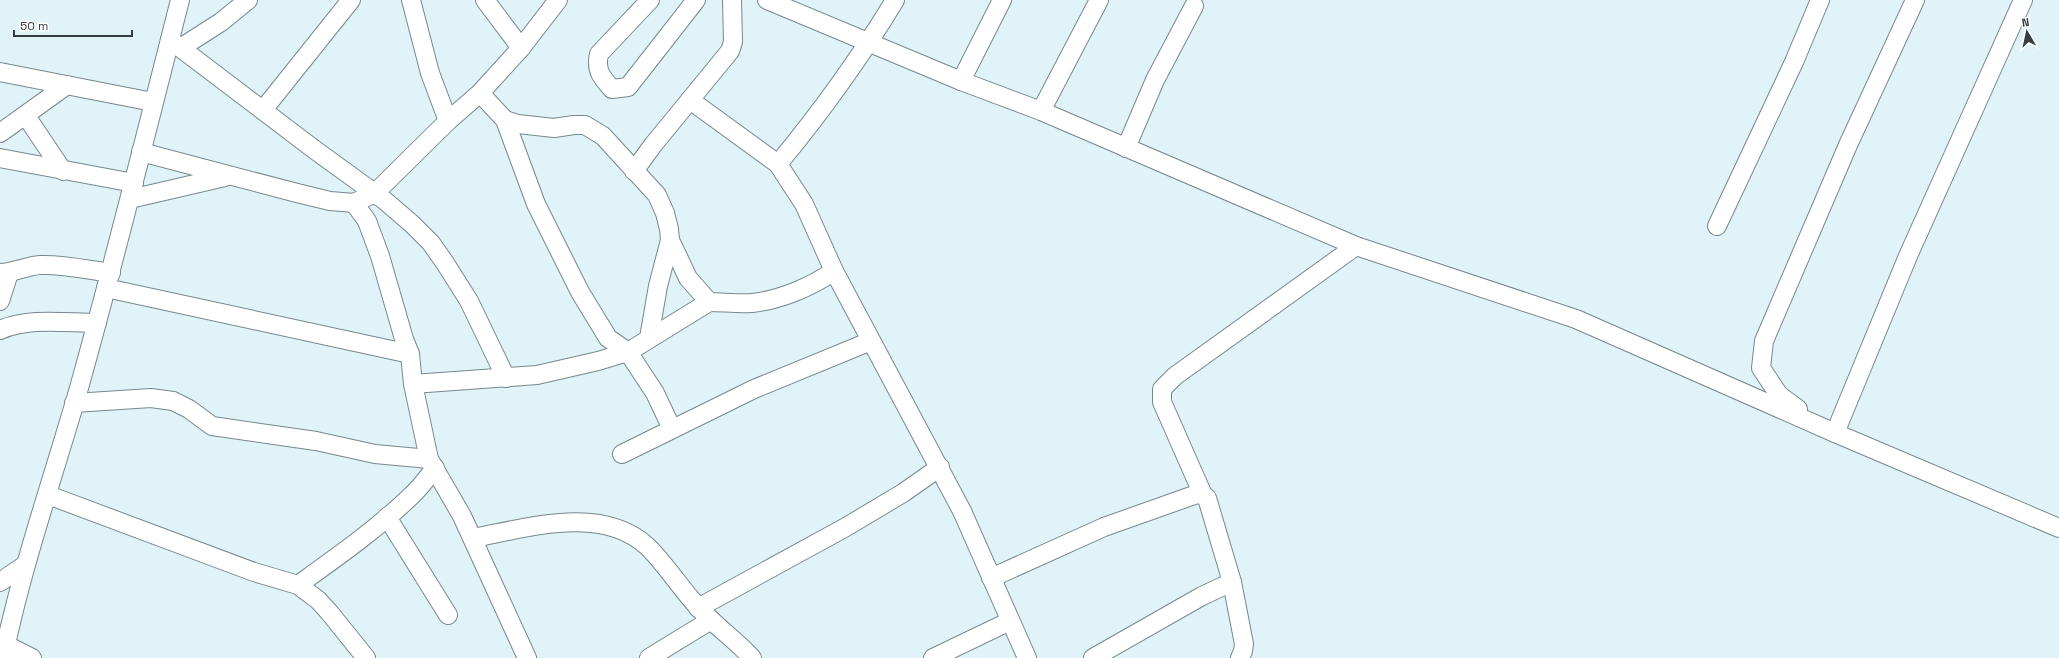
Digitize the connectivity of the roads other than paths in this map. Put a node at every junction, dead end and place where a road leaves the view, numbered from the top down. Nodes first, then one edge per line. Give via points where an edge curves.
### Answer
1 (180, 0) edge
2 (248, 0) edge
3 (351, 0) edge
4 (411, 0) edge
5 (485, 0) edge
6 (558, 0) edge
7 (650, 0) edge
8 (696, 0) edge
9 (732, 0) edge
10 (767, 0) edge
11 (895, 0) edge
12 (1002, 0) edge
13 (1098, 0) edge
14 (1820, 0) edge
15 (1915, 0) edge
16 (2023, 0) edge
17 (1194, 6) dead end
18 (176, 43) junction
19 (869, 43) junction
20 (521, 48) junction
21 (0, 72) edge
22 (961, 81) junction
23 (67, 85) junction
24 (480, 93) junction
25 (690, 100) junction
26 (153, 102) junction
27 (263, 110) junction
28 (1041, 111) junction
29 (26, 116) junction
30 (505, 120) junction
31 (448, 121) junction
32 (0, 133) edge
33 (1126, 148) junction
34 (141, 152) junction
35 (0, 158) edge
36 (778, 164) junction
37 (64, 171) junction
38 (634, 171) junction
39 (228, 176) junction
40 (132, 191) junction
41 (375, 193) junction
42 (354, 203) junction
43 (1717, 226) dead end
44 (670, 240) junction
45 (1356, 246) junction
46 (834, 271) junction
47 (5, 273) edge
48 (109, 281) junction
49 (0, 301) edge
50 (709, 302) junction
51 (97, 323) junction
52 (0, 330) edge
53 (649, 338) junction
54 (871, 341) junction
55 (628, 352) junction
56 (410, 354) junction
57 (506, 378) junction
58 (413, 384) junction
59 (74, 403) junction
60 (672, 429) junction
61 (1835, 433) junction
62 (622, 454) dead end
63 (432, 464) junction
64 (940, 467) junction
65 (48, 495) junction
66 (1203, 495) junction
67 (388, 517) junction
68 (2059, 528) edge
69 (473, 538) junction
70 (25, 565) junction
71 (991, 578) junction
72 (0, 582) edge
73 (1232, 582) junction
74 (298, 585) junction
75 (698, 608) junction
76 (448, 614) dead end
77 (711, 620) junction
78 (1010, 621) junction
79 (4, 641) edge
80 (32, 658) edge
81 (366, 658) edge
82 (527, 658) edge
83 (649, 658) edge
84 (752, 658) edge
85 (933, 658) edge
86 (1027, 658) edge
87 (1093, 658) edge
88 (1240, 658) edge

1 - 18 street
2 - 18 street via 221,22
3 - 27 street
4 - 31 street via 430,73
5 - 20 street
6 - 20 street
7 - 8 street via 599,54 599,72 612,89 628,87
9 - 25 street via 732,46
10 - 19 street
11 - 19 street
12 - 22 street
13 - 28 street
14 - 43 street via 1794,62
15 - 61 street via 1844,152 1764,341 1761,368 1779,395
16 - 61 street via 1908,256
17 - 33 street via 1154,80
18 - 26 street
18 - 27 street
19 - 22 street
19 - 36 street
20 - 24 street
21 - 23 street
22 - 28 street
23 - 26 street
23 - 29 street
24 - 30 street
24 - 31 street
25 - 36 street
25 - 38 street
26 - 34 street
27 - 41 street
28 - 33 street
29 - 32 street
29 - 37 street
30 - 38 street via 554,128 585,125 603,136
30 - 55 street via 536,204 580,292 608,338
31 - 41 street
33 - 45 street
34 - 39 street
34 - 40 street
35 - 37 street
36 - 46 street via 804,204
37 - 40 street
38 - 44 street via 657,195 665,212
39 - 40 street
39 - 42 street via 330,201
40 - 48 street
41 - 42 street
41 - 57 street via 412,224 445,263 469,301
42 - 56 street via 367,221 380,256
44 - 50 street via 688,278
44 - 53 street via 658,286
45 - 61 street via 1576,319
45 - 66 street via 1181,371 1162,389 1162,402
46 - 50 street via 800,290 759,302
46 - 54 street
47 - 48 street via 39,265 61,265
47 - 49 street
48 - 51 street
48 - 56 street
50 - 53 street
51 - 52 street via 41,322 20,324
51 - 59 street
53 - 55 street
54 - 60 street via 754,389
54 - 64 street
55 - 57 street via 569,369
55 - 60 street via 655,392
56 - 58 street
57 - 58 street
58 - 63 street
59 - 63 street via 151,398 173,402 189,409 212,426 316,441
59 - 65 street
60 - 62 street
61 - 68 street
63 - 67 street via 412,495
63 - 69 street
64 - 71 street
64 - 75 street via 903,493 846,527
65 - 70 street
65 - 74 street via 254,572
66 - 71 street via 1198,494 1104,527
66 - 73 street via 1207,498
67 - 74 street
67 - 76 street
69 - 75 street via 570,522 626,531 670,570
69 - 82 street
70 - 72 street
70 - 79 street
71 - 78 street
73 - 87 street via 1187,604
73 - 88 street via 1243,638 1244,651
74 - 81 street via 318,600
75 - 77 street
77 - 83 street
77 - 84 street
78 - 85 street
78 - 86 street
79 - 80 street

